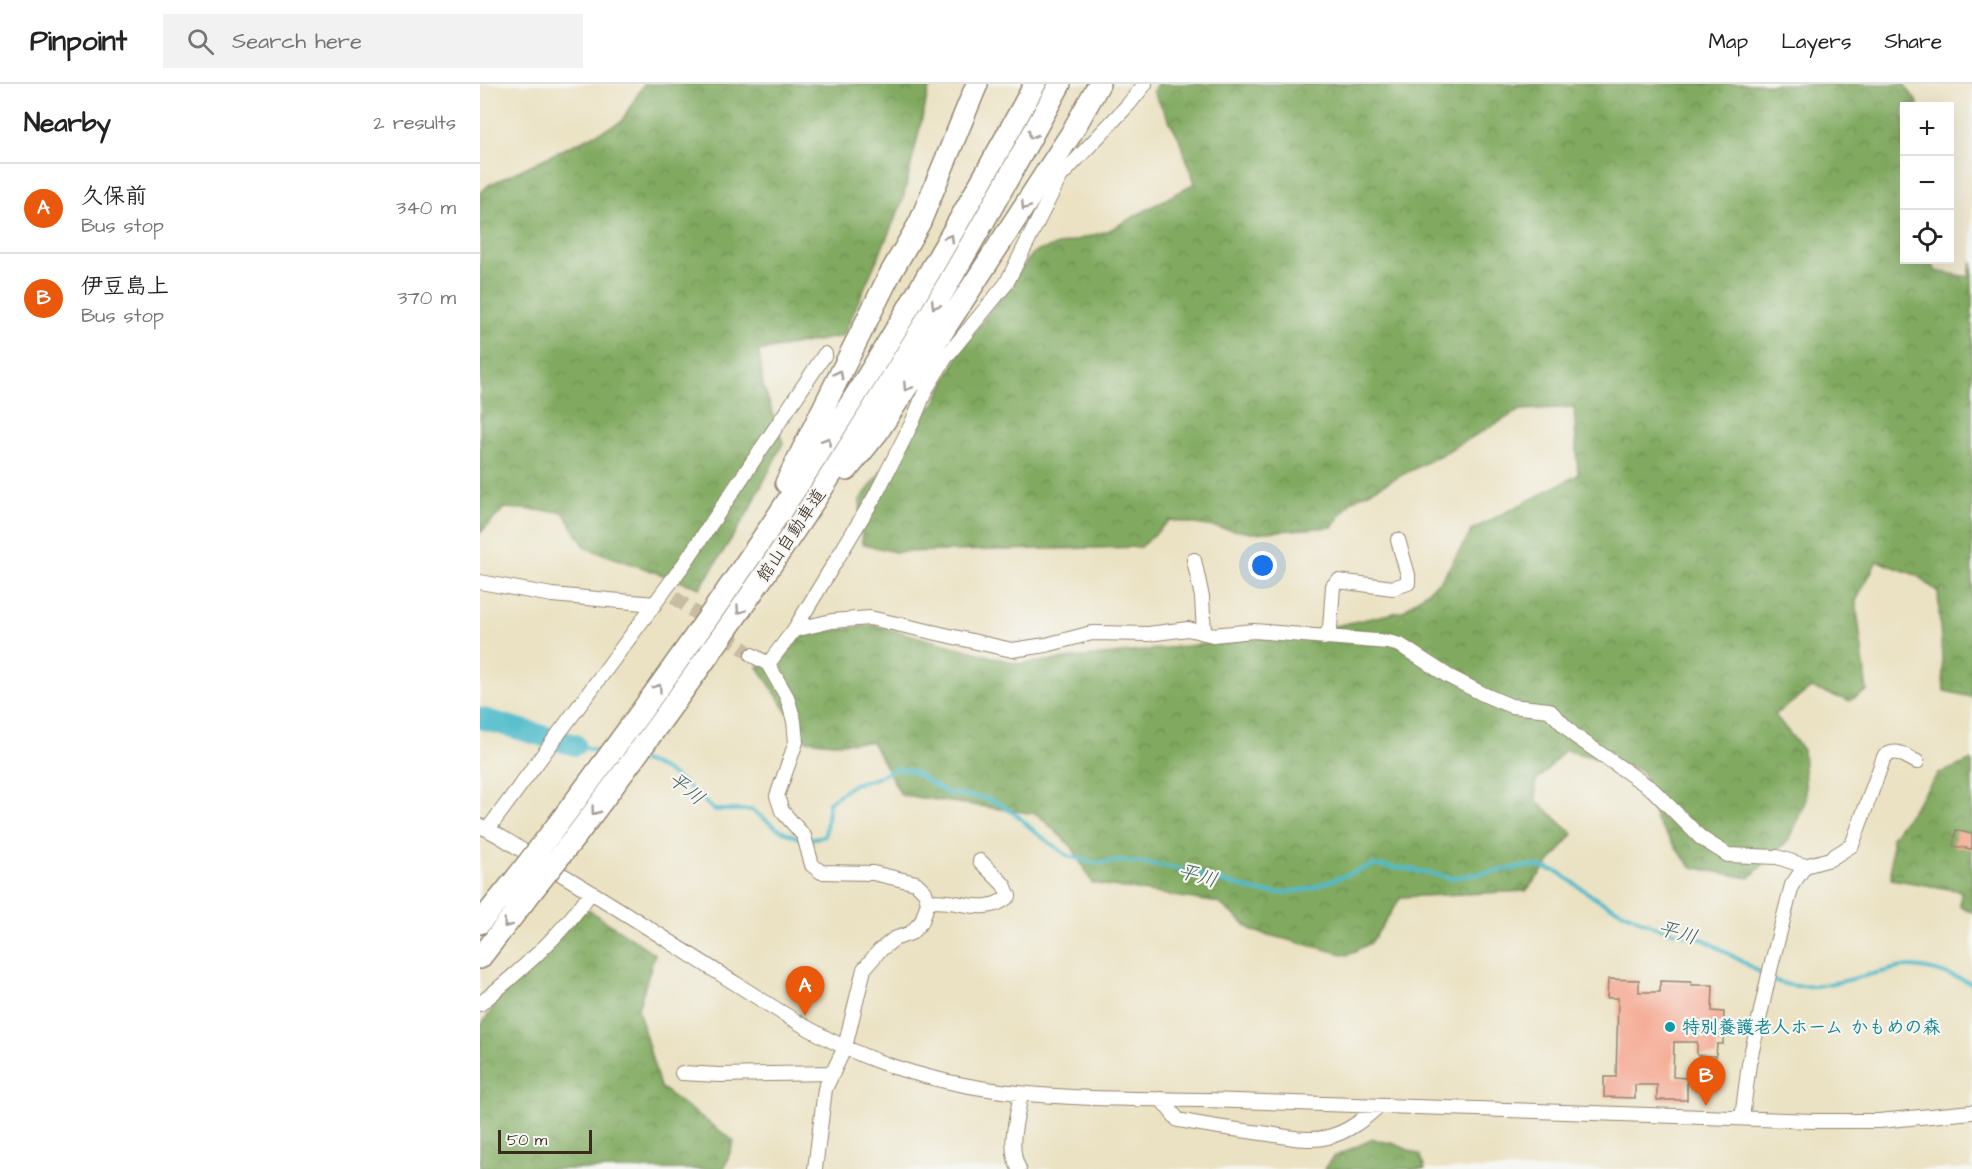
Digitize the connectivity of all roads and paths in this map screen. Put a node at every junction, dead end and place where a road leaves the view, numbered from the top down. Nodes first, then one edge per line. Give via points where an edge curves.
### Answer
1 (977, 84) edge
2 (990, 84) edge
3 (1035, 84) edge
4 (1060, 84) edge
5 (1099, 84) edge
6 (1145, 84) edge
7 (920, 222) junction
8 (825, 354) dead end
9 (1398, 540) dead end
10 (749, 559) junction
11 (1194, 560) dead end
12 (767, 570) junction
13 (480, 582) edge
14 (655, 604) junction
15 (794, 630) junction
16 (1204, 633) junction
17 (1324, 638) junction
18 (752, 655) tunnel mouth
19 (768, 664) junction
20 (1917, 762) dead end
21 (484, 828) edge
22 (980, 861) dead end
23 (1805, 866) junction
24 (591, 892) junction
25 (928, 902) junction
26 (480, 923) edge
27 (480, 958) edge
28 (480, 1004) edge
29 (846, 1047) junction
30 (682, 1073) dead end
31 (833, 1073) junction
32 (1021, 1094) junction
33 (1161, 1099) junction
34 (1379, 1106) junction
35 (1972, 1112) edge
36 (1742, 1118) junction
37 (815, 1169) edge
38 (1019, 1169) edge

1 - 7 highway
2 - 7 highway
10 -> 3 highway, 館山自動車道 via 890,338
4 -> 12 highway, 館山自動車道 via 909,348
5 -> 12 highway via 1071,134 877,433
6 - 15 street via 1060,177 1006,284 946,357 926,388 875,496
10 -> 7 highway via 844,364
8 - 14 street via 669,594
9 - 17 street via 1408,583 1392,588 1338,581 1333,586 1330,628
26 -> 10 highway, 館山自動車道, bridge via 595,775
11 - 16 street
12 -> 27 highway, 館山自動車道, bridge via 614,786
13 - 14 street via 552,595
14 - 21 street
15 - 16 street via 870,618 1012,650 1092,633 1148,634 1188,629
15 - 19 street
16 - 17 street via 1254,631
17 - 23 street via 1400,645 1485,695 1511,706 1549,711 1575,736 1653,790 1701,838 1728,855 1777,857
18 - 19 street
19 - 25 street via 787,697 796,742 777,796 782,811 805,840 812,865 821,872 873,873 916,883
20 - 23 street via 1899,752 1884,757 1852,845 1830,859
21 - 24 street
22 - 25 street via 1004,885 1009,896 1000,904 985,908 940,900
23 - 36 street via 1792,885 1771,966 1749,1064
24 - 28 street via 567,926
24 - 29 street via 760,1000
25 - 29 street via 922,921 911,933 894,939 864,969
29 - 31 street
29 - 32 street via 943,1082
30 - 31 street
31 - 37 street via 825,1089
32 - 33 street
32 - 38 street via 1013,1150
33 - 34 street
33 - 34 street via 1178,1120 1306,1138 1339,1134
34 - 36 street
35 - 36 street via 1845,1122

